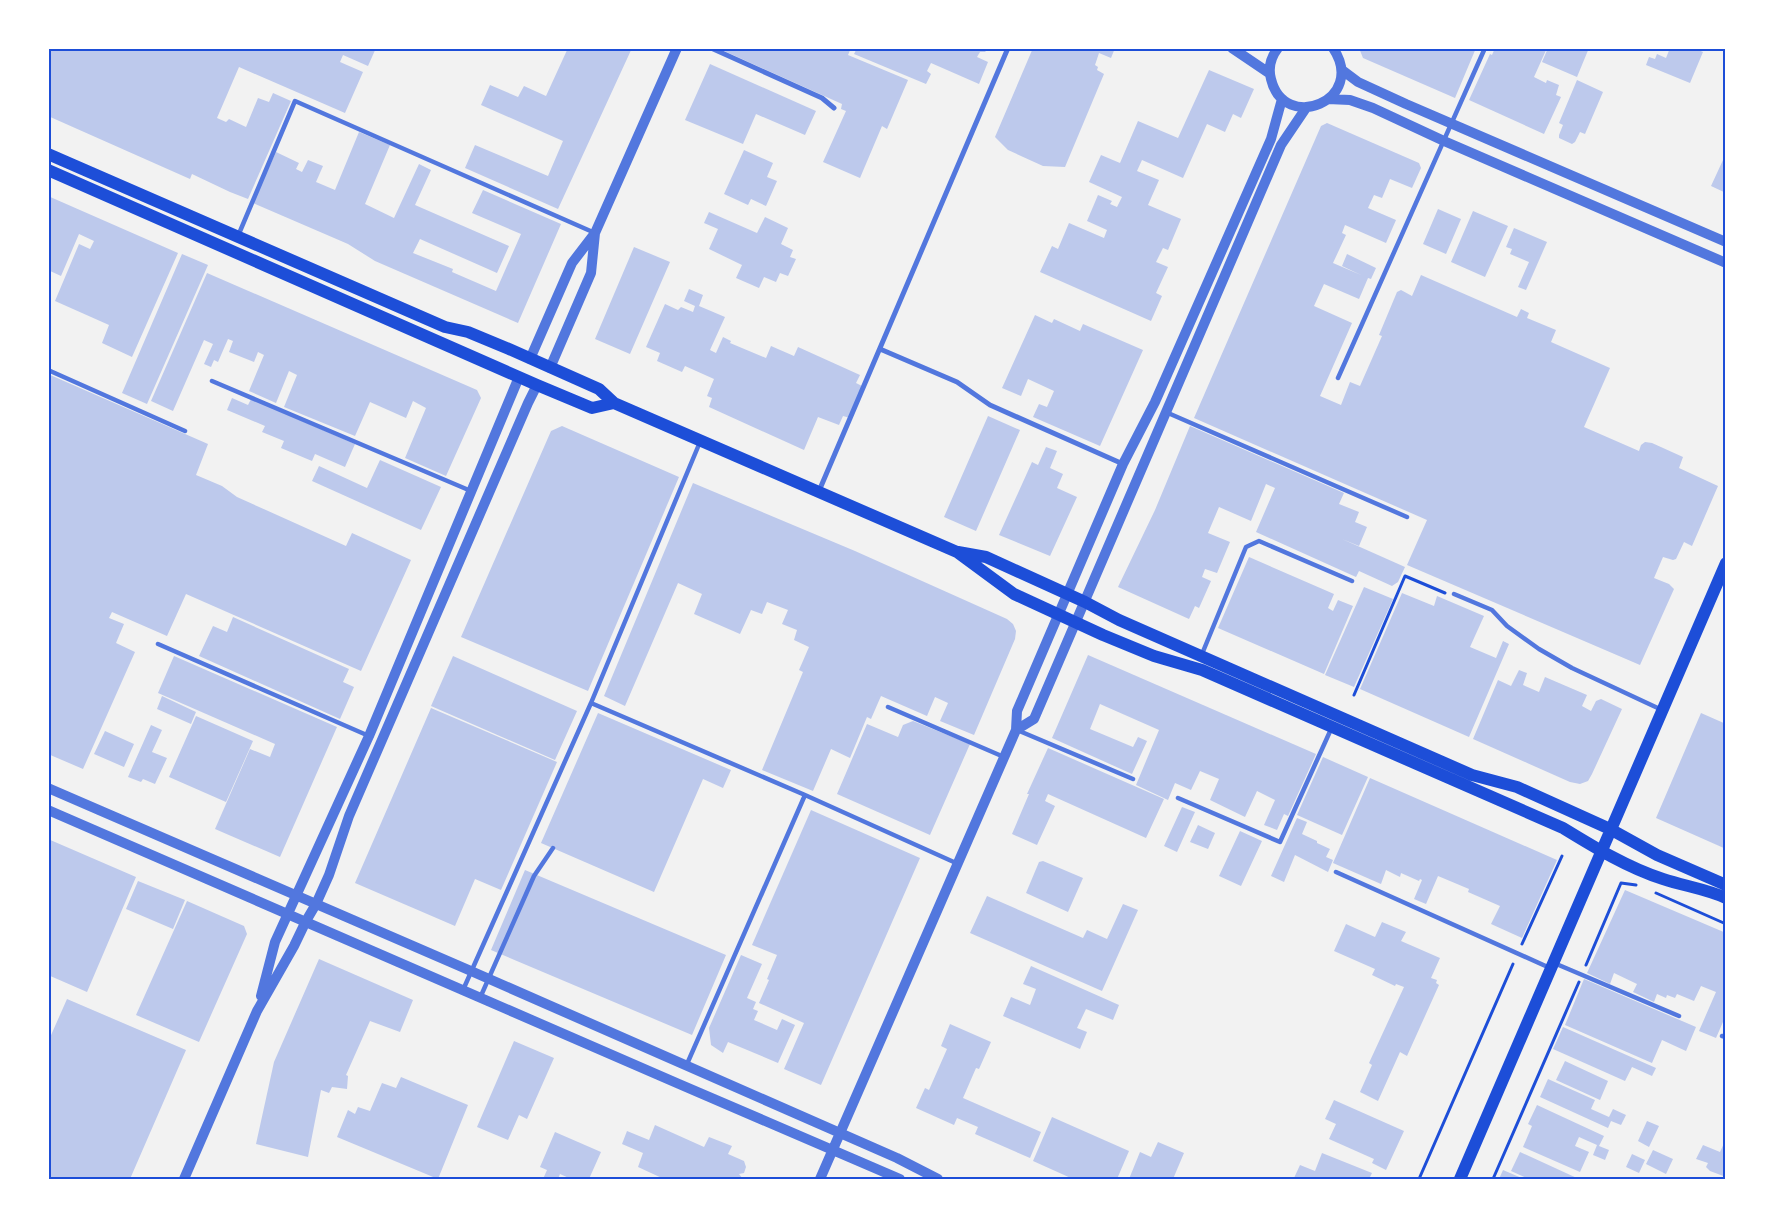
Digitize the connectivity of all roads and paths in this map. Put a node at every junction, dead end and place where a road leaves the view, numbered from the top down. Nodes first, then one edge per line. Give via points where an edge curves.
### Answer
1 (677, 48) edge
2 (711, 48) edge
3 (1008, 48) edge
4 (1232, 48) edge
5 (1278, 48) edge
6 (1333, 48) edge
7 (1485, 48) edge
8 (1342, 70) junction
9 (1269, 73) junction
10 (1282, 99) junction
11 (1329, 99) junction
12 (834, 108) dead end
13 (1306, 108) junction
14 (1452, 122) junction
15 (1444, 141) junction
16 (48, 154) edge
17 (48, 170) edge
18 (1687, 226) junction
19 (595, 232) junction
20 (238, 237) junction
21 (1679, 242) junction
22 (1726, 242) edge
23 (1726, 264) edge
24 (1185, 334) junction
25 (1197, 339) junction
26 (880, 349) junction
27 (530, 359) junction
28 (550, 368) junction
29 (48, 370) edge
30 (519, 377) junction
31 (1338, 378) dead end
32 (212, 381) dead end
33 (537, 386) junction
34 (614, 403) junction
35 (1165, 412) junction
36 (185, 431) dead end
37 (700, 440) junction
38 (1123, 464) junction
39 (471, 491) junction
40 (818, 492) junction
41 (486, 497) junction
42 (1407, 517) dead end
43 (957, 552) junction
44 (1726, 563) edge
45 (1352, 581) dead end
46 (1067, 593) junction
47 (1454, 594) joint
48 (1085, 602) junction
49 (1058, 615) junction
50 (1076, 622) junction
51 (158, 644) dead end
52 (1201, 656) junction
53 (1354, 695) dead end
54 (591, 703) junction
55 (888, 707) dead end
56 (1662, 710) junction
57 (1332, 727) junction
58 (1016, 730) junction
59 (369, 736) junction
60 (380, 741) junction
61 (1004, 757) junction
62 (1133, 779) dead end
63 (48, 788) edge
64 (805, 795) junction
65 (1179, 798) dead end
66 (48, 810) edge
67 (1610, 829) junction
68 (553, 848) dead end
69 (1600, 851) junction
70 (1562, 856) dead end
71 (957, 863) junction
72 (1336, 872) dead end
73 (1726, 885) edge
74 (1639, 886) dead end
75 (1650, 891) dead end
76 (296, 895) junction
77 (1726, 898) edge
78 (316, 904) junction
79 (288, 913) junction
80 (306, 921) junction
81 (1726, 924) edge
82 (1518, 954) junction
83 (1551, 965) junction
84 (471, 970) junction
85 (1582, 975) junction
86 (488, 978) junction
87 (463, 990) junction
88 (480, 998) junction
89 (256, 1011) junction
90 (1678, 1016) dead end
91 (686, 1066) junction
92 (679, 1084) junction
93 (839, 1133) junction
94 (832, 1151) junction
95 (184, 1179) edge
96 (820, 1179) edge
97 (900, 1179) edge
98 (938, 1179) edge
99 (1419, 1179) edge
100 (1460, 1179) edge
101 (1493, 1179) edge

1 - 19 street
2 - 12 street via 822,98
3 - 26 street
4 - 9 street
5 - 9 street
6 - 8 street
7 - 14 lane
8 - 11 street via 1339,86
8 - 14 street via 1358,81
9 - 10 street
10 - 13 street
10 - 24 street via 1271,139
11 - 13 street
11 - 15 street via 1350,100 1373,108
13 - 25 street via 1281,145
14 - 15 lane
14 - 18 street
15 - 21 street
15 - 31 lane
16 - 20 main road
17 - 30 main road
18 - 21 street
18 - 22 street
19 - 20 lane via 295,101
19 - 27 street via 572,263
19 - 28 street via 591,273
20 - 27 main road via 444,327 468,332
21 - 23 street
24 - 25 street
24 - 38 street
25 - 35 street
26 - 38 street via 957,382 990,405
26 - 40 street
27 - 28 main road
27 - 30 main road
28 - 33 main road
28 - 34 main road via 599,389
29 - 36 lane
30 - 33 main road
30 - 39 street
32 - 39 lane
33 - 34 main road via 592,408
33 - 41 street
34 - 37 main road
35 - 42 lane
35 - 48 street
37 - 40 main road
37 - 54 lane
38 - 46 street
39 - 41 street
39 - 59 street
40 - 43 main road
41 - 60 street
43 - 46 main road via 986,556
43 - 49 main road via 1014,594
44 - 56 main road
45 - 52 lane via 1259,541 1246,547
46 - 48 main road
46 - 49 street
47 - 53 path via 1405,576
47 - 56 lane via 1492,610 1507,626 1564,663
48 - 50 street
48 - 52 main road
49 - 50 main road
49 - 58 street via 1017,711
50 - 57 main road via 1154,656 1202,670
50 - 58 street via 1034,719
51 - 59 lane
52 - 67 main road via 1472,775 1517,788
54 - 64 lane
54 - 84 lane
55 - 61 lane
56 - 67 main road
57 - 65 lane via 1280,842
57 - 69 main road via 1563,828
58 - 61 street
58 - 62 lane
59 - 60 street
59 - 76 street
60 - 78 street
61 - 71 street
63 - 76 street
64 - 71 lane
64 - 91 lane
66 - 79 street
67 - 69 main road
67 - 73 main road
68 - 86 lane via 534,876
69 - 77 main road via 1662,879
69 - 83 main road
70 - 82 path
71 - 93 street
72 - 82 lane
74 - 85 path via 1622,883
75 - 81 path
76 - 78 street
76 - 79 street
78 - 80 street
78 - 84 street
79 - 80 street
79 - 89 street via 275,942
80 - 87 street
80 - 89 street
82 - 83 lane
82 - 99 path
83 - 85 lane
83 - 100 main road
84 - 86 street
84 - 87 lane
85 - 90 lane
85 - 101 path
86 - 88 lane
86 - 91 street
87 - 88 street
88 - 92 street
89 - 95 street
91 - 92 street
91 - 93 street
92 - 94 street
93 - 94 street
93 - 98 street
94 - 96 street
94 - 97 street

